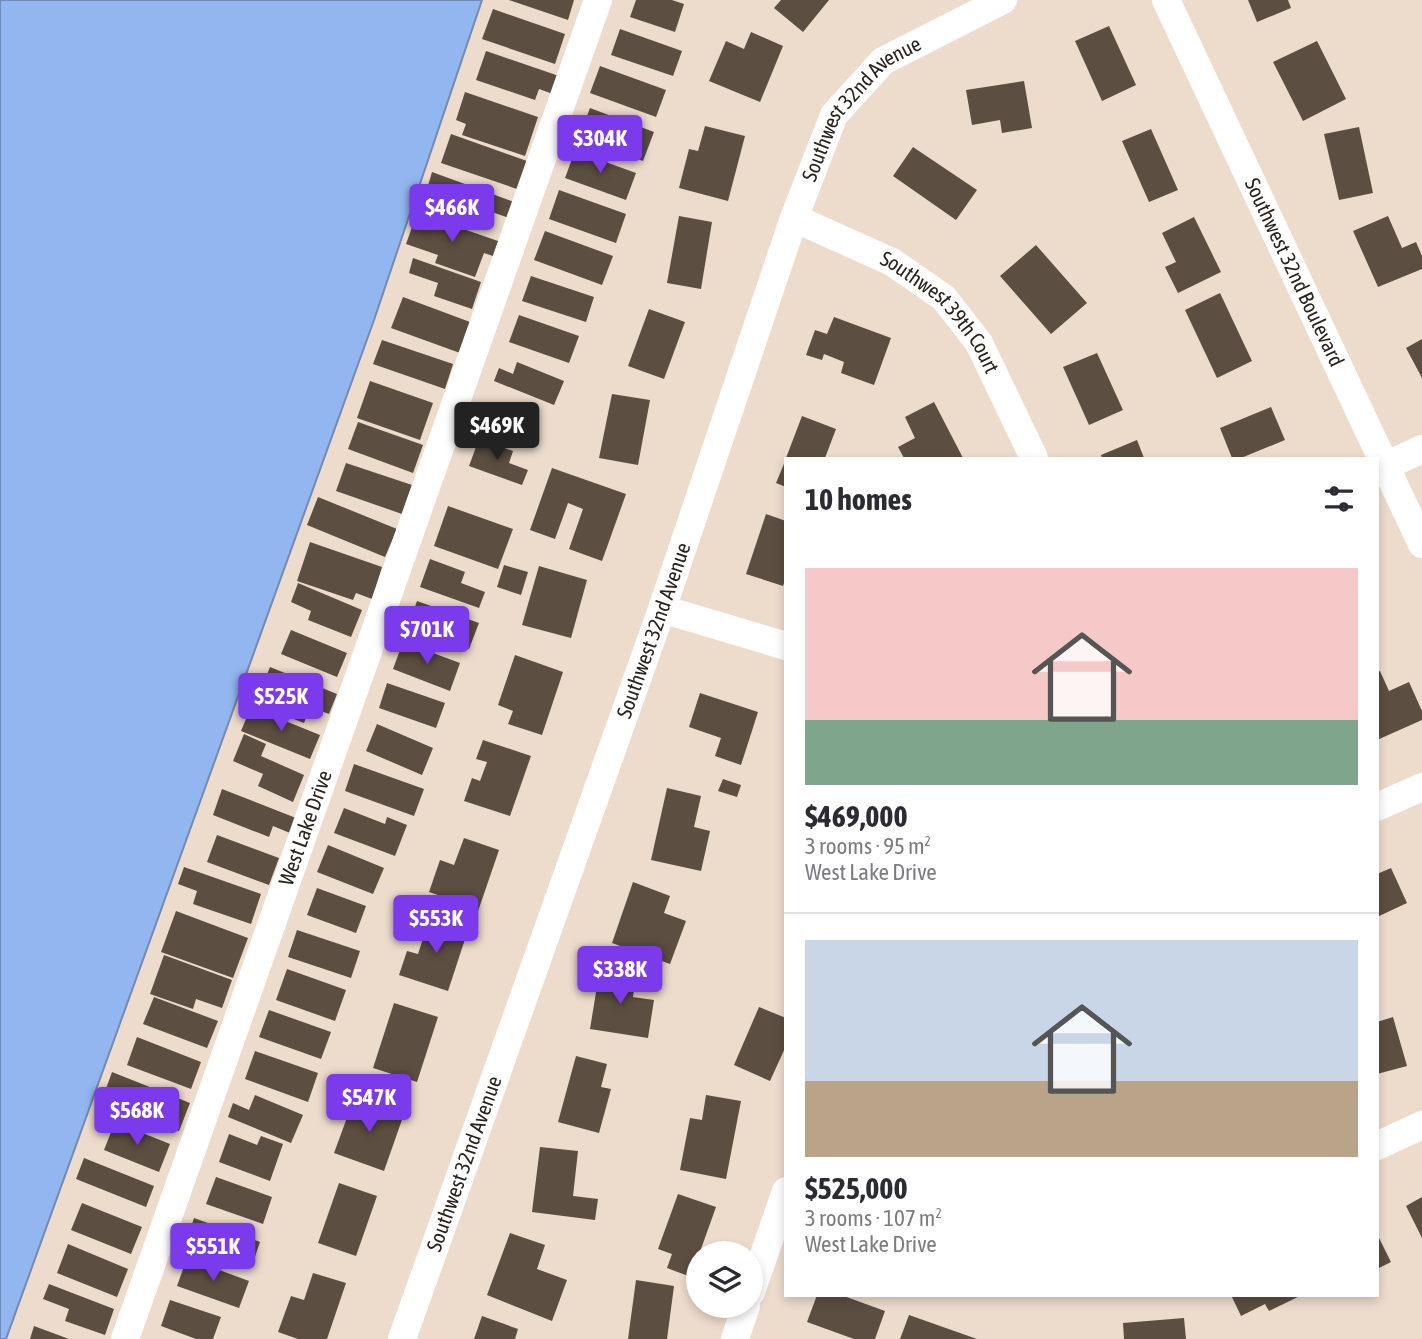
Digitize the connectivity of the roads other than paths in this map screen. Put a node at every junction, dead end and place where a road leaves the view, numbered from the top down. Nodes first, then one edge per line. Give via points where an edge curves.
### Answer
1 (598, 0) edge
2 (1003, 0) edge
3 (1166, 0) edge
4 (794, 218) junction
5 (1422, 449) edge
6 (1034, 457) edge
7 (1376, 457) edge
8 (1381, 468) edge
9 (1422, 544) edge
10 (662, 609) junction
11 (784, 645) edge
12 (1422, 787) edge
13 (1379, 806) edge
14 (1422, 1125) edge
15 (1379, 1145) edge
16 (784, 1198) edge
17 (763, 1258) edge
18 (742, 1318) edge
19 (125, 1339) edge
20 (402, 1339) edge
21 (735, 1339) edge

1 - 19 street, West Lake Drive
2 - 4 street, Southwest 32nd Avenue via 883,61 834,116
3 - 7 street, Southwest 32nd Boulevard
4 - 6 street, Southwest 39th Court via 892,262 944,298 979,343
4 - 10 street, Southwest 32nd Avenue
5 - 8 street
8 - 9 street, Southwest 32nd Boulevard
10 - 11 street
10 - 20 street, Southwest 32nd Avenue
12 - 13 street
14 - 15 street
16 - 17 street
18 - 21 street

